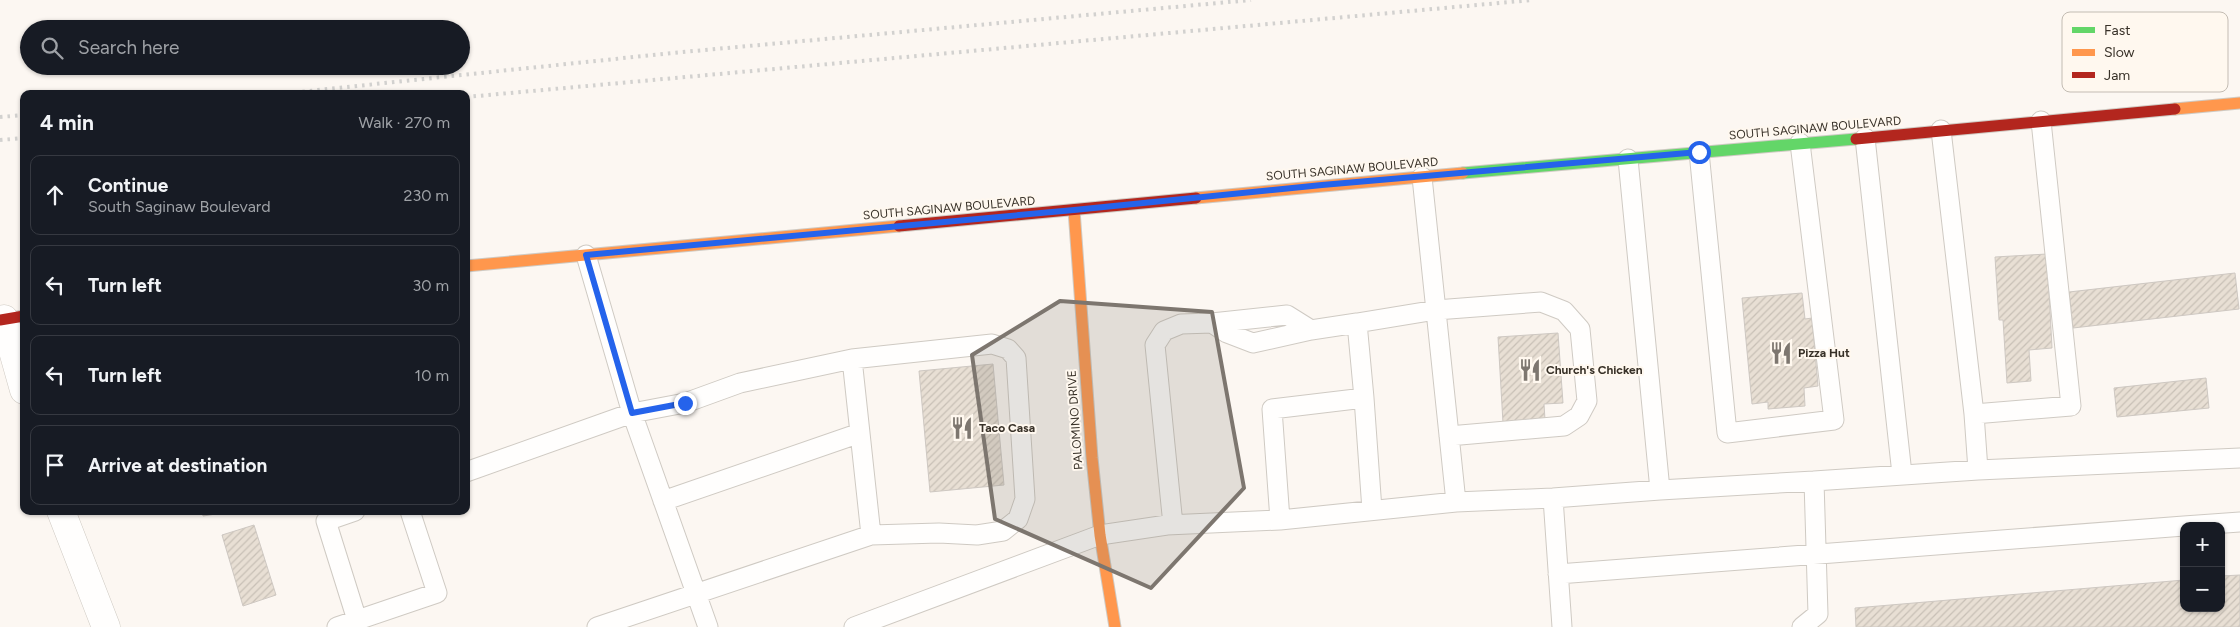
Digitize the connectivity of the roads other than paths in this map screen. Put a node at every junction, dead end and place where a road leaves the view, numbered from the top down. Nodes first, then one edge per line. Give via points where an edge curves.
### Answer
1 (2240, 103) edge
2 (2041, 122) junction
3 (1941, 130) junction
4 (1865, 138) junction
5 (1800, 143) junction
6 (1699, 152) junction
7 (1628, 159) junction
8 (1422, 177) junction
9 (1074, 210) junction
10 (586, 255) junction
11 (470, 266) edge
12 (1436, 310) junction
13 (9, 319) edge
14 (1357, 323) junction
15 (852, 359) junction
16 (20, 371) edge
17 (1364, 398) junction
18 (632, 413) junction
19 (1974, 414) junction
20 (860, 433) junction
21 (1449, 436) junction
22 (2240, 458) edge
23 (1978, 470) junction
24 (470, 471) edge
25 (1902, 474) junction
26 (1814, 481) junction
27 (1660, 490) junction
28 (1553, 498) junction
29 (663, 501) junction
30 (1456, 502) junction
31 (1372, 510) junction
32 (63, 515) edge
33 (411, 515) edge
34 (324, 516) edge
35 (1280, 520) junction
36 (2240, 522) edge
37 (2225, 523) edge
38 (1173, 525) junction
39 (2180, 526) edge
40 (870, 535) junction
41 (1100, 535) junction
42 (1816, 553) junction
43 (1558, 574) junction
44 (696, 594) junction
45 (357, 620) junction
46 (106, 627) edge
47 (337, 627) edge
48 (597, 627) edge
49 (708, 627) edge
50 (854, 627) edge
51 (1115, 627) edge
52 (1562, 627) edge
53 (1802, 627) edge

1 - 2 main road, SOUTH SAGINAW BOULEVARD
2 - 3 main road, SOUTH SAGINAW BOULEVARD
2 - 19 lane via 2071,406
3 - 4 main road, SOUTH SAGINAW BOULEVARD
3 - 19 lane
4 - 5 main road, SOUTH SAGINAW BOULEVARD
4 - 25 lane
5 - 6 main road, SOUTH SAGINAW BOULEVARD
5 - 6 lane via 1834,420 1727,433
6 - 7 main road, SOUTH SAGINAW BOULEVARD
7 - 8 main road, SOUTH SAGINAW BOULEVARD
7 - 27 lane
8 - 9 main road, SOUTH SAGINAW BOULEVARD
8 - 12 lane
9 - 10 main road, SOUTH SAGINAW BOULEVARD
9 - 41 main road, PALOMINO DRIVE
10 - 11 main road, SOUTH SAGINAW BOULEVARD
10 - 18 lane
12 - 14 lane
12 - 21 lane
12 - 21 lane via 1541,302 1564,311 1580,329 1587,401 1579,416 1564,426
13 - 16 street
14 - 17 lane
14 - 38 lane via 1253,343 1212,323 1180,324 1164,331 1155,345
15 - 18 lane via 740,383 685,403
15 - 20 lane
15 - 40 lane via 992,344 1008,349 1016,358 1025,500 1018,519 1003,531 977,535
17 - 31 lane
17 - 35 lane via 1272,409
18 - 24 lane
18 - 29 lane
19 - 23 lane
20 - 29 lane
20 - 40 lane
21 - 30 lane
22 - 23 lane
23 - 25 lane
25 - 26 lane
26 - 27 lane
26 - 42 lane
27 - 28 lane
28 - 30 lane
28 - 43 lane
29 - 44 lane
30 - 31 lane
31 - 35 lane
32 - 46 street
33 - 45 lane via 436,593
34 - 45 lane
35 - 38 lane
36 - 37 lane
38 - 41 lane
39 - 42 lane
40 - 44 lane
41 - 50 lane
41 - 51 main road, PALOMINO DRIVE
42 - 43 lane
42 - 53 lane via 1818,614
43 - 52 lane
44 - 48 lane
44 - 49 lane
45 - 47 lane

